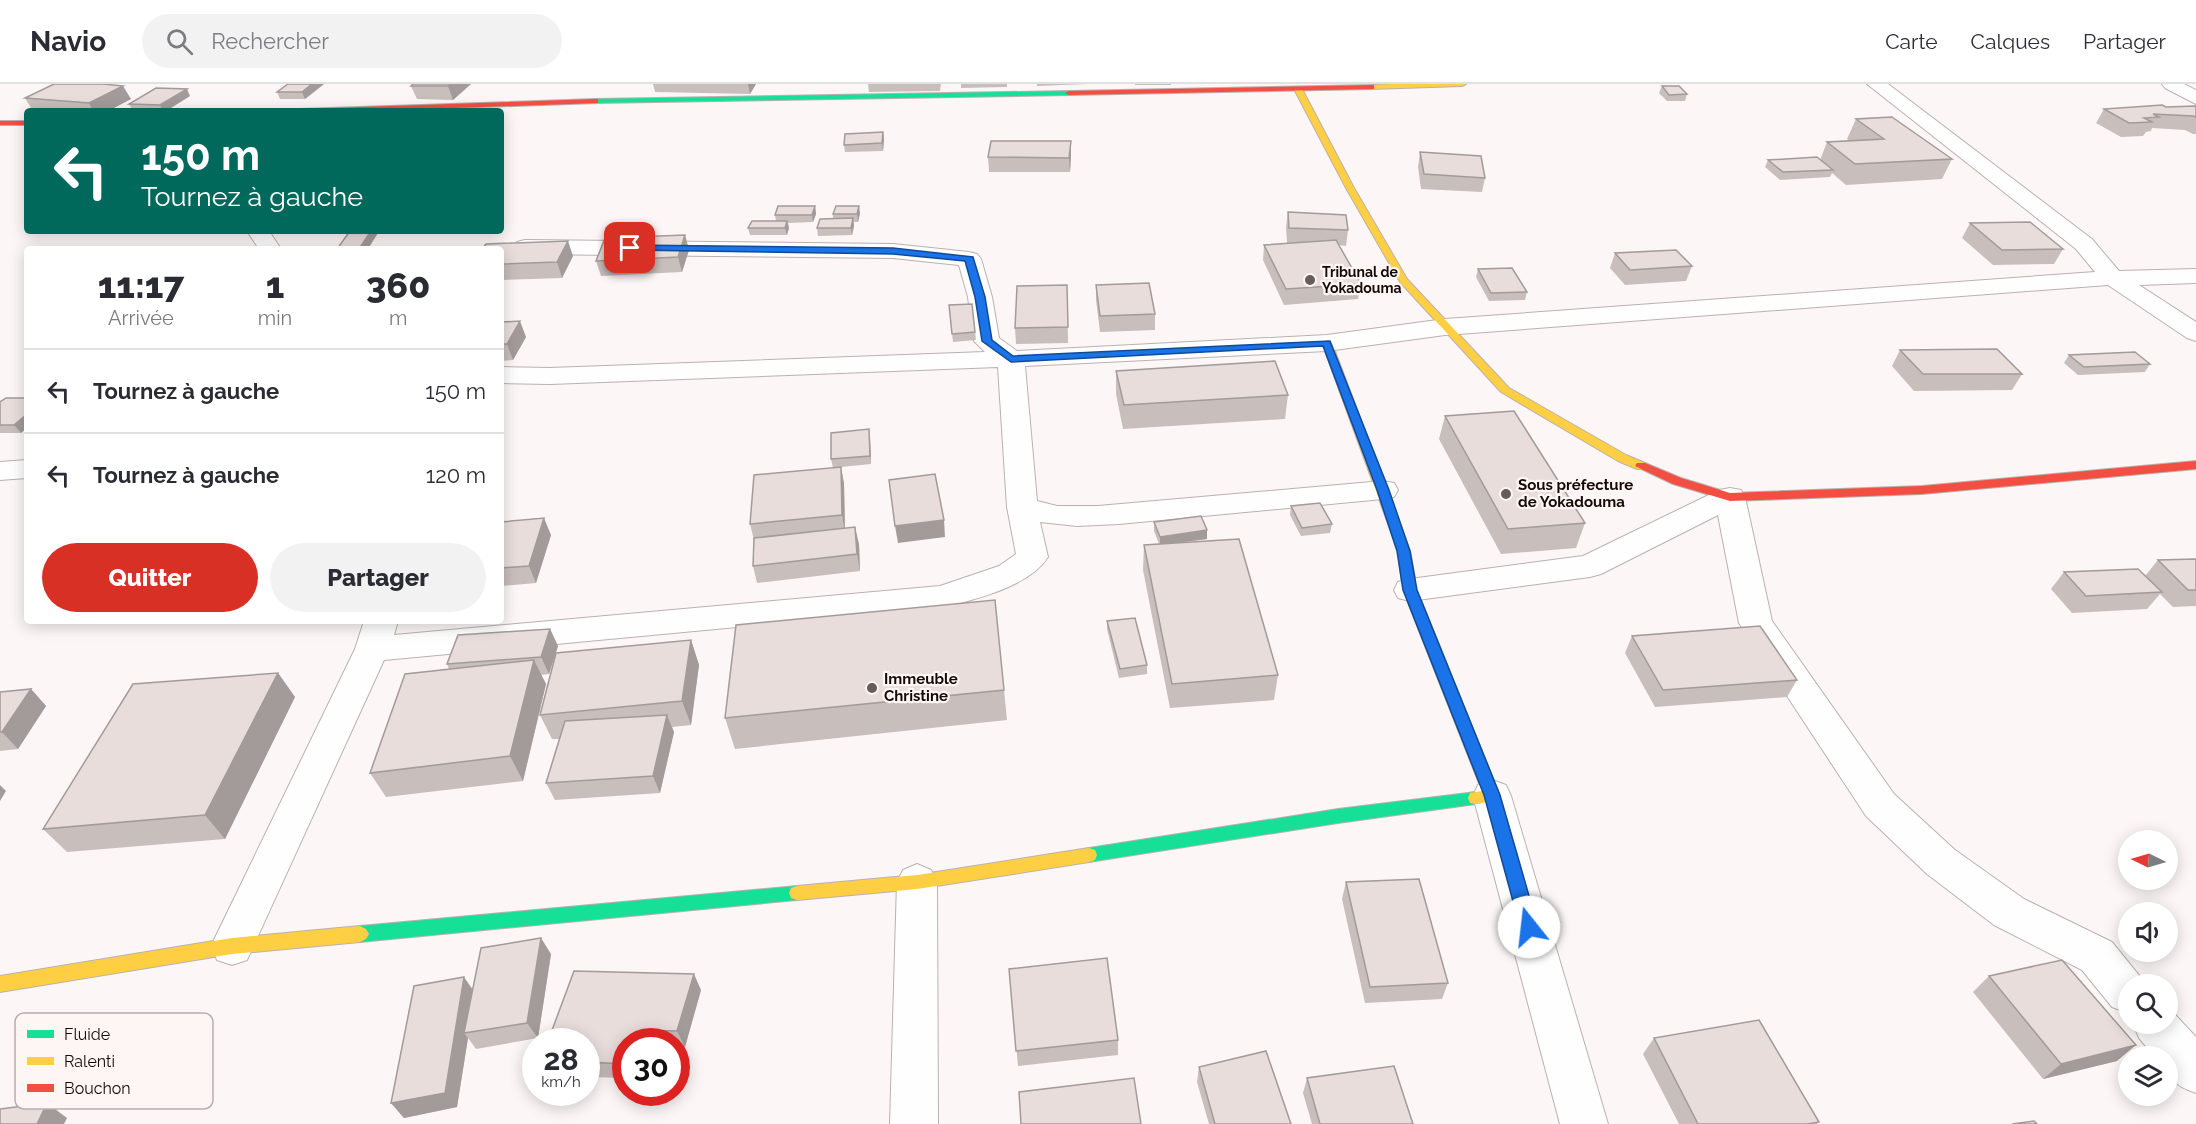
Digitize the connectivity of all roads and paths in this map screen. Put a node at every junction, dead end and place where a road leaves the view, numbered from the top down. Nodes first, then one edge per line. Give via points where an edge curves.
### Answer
1 (1462, 84) edge
2 (1876, 84) edge
3 (2171, 84) edge
4 (1296, 87) edge
5 (2196, 98) edge
6 (381, 108) edge
7 (0, 123) edge
8 (24, 123) edge
9 (504, 246) edge
10 (2196, 276) edge
11 (2113, 278) junction
12 (1445, 327) junction
13 (2196, 333) edge
14 (1327, 343) junction
15 (1011, 359) junction
16 (504, 375) edge
17 (2196, 465) edge
18 (24, 469) edge
19 (0, 471) edge
20 (1383, 490) junction
21 (1730, 497) junction
22 (1022, 507) junction
23 (1410, 590) junction
24 (377, 635) edge
25 (1492, 795) junction
26 (916, 882) junction
27 (232, 946) junction
28 (2118, 981) edge
29 (0, 984) edge
30 (2164, 1034) edge
31 (2196, 1071) edge
32 (914, 1124) edge
33 (1584, 1124) edge

1 - 4 main road
2 - 11 street via 2084,244
3 - 5 street
4 - 6 main road
4 - 12 main road via 1403,280
7 - 8 main road
9 - 15 street via 893,251 969,259 987,341
10 - 11 street
11 - 12 street
11 - 13 street
12 - 14 street
12 - 21 main road via 1505,390 1561,425 1622,458
14 - 15 street
14 - 20 main road
15 - 16 street
15 - 22 street
17 - 21 main road via 1922,490
18 - 19 street
20 - 22 street via 1068,516 1038,514
20 - 23 main road via 1404,551
21 - 23 street via 1590,566
21 - 28 street via 1756,623 1880,805 1941,862 2009,912 2097,956
22 - 24 street via 1032,557 1010,573 942,597
23 - 25 main road
24 - 27 street
25 - 26 main road
25 - 33 street
26 - 27 main road
26 - 32 street
27 - 29 main road
30 - 31 street

